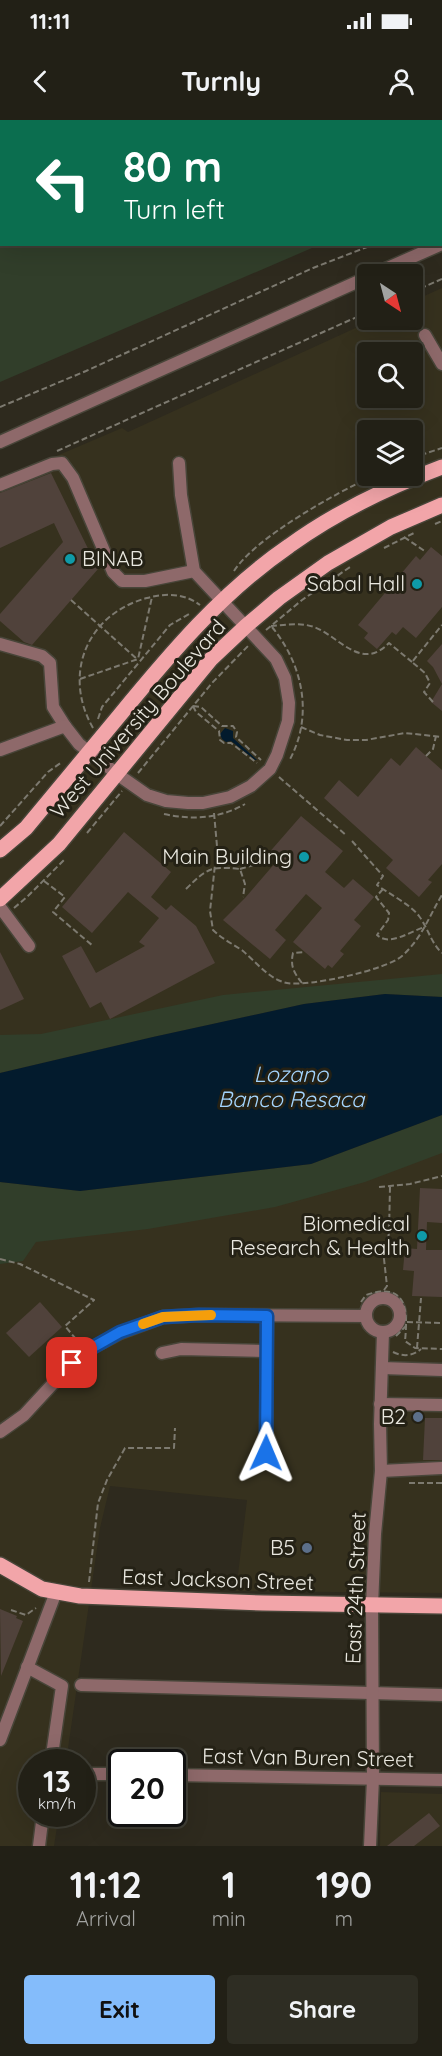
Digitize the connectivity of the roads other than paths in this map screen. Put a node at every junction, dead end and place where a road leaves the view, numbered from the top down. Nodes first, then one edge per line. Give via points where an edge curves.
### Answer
1 (437, 246) edge
2 (397, 264) edge
3 (357, 282) edge
4 (424, 335) dead end
5 (442, 364) edge
6 (0, 442) edge
7 (179, 464) dead end
8 (442, 467) edge
9 (0, 485) edge
10 (442, 505) edge
11 (194, 571) junction
12 (222, 600) junction
13 (246, 626) junction
14 (0, 644) edge
15 (65, 726) junction
16 (0, 750) edge
17 (89, 752) junction
18 (124, 778) junction
19 (0, 850) edge
20 (0, 899) edge
21 (3, 910) edge
22 (29, 946) dead end
23 (267, 1316) junction
24 (366, 1316) junction
25 (387, 1336) junction
26 (266, 1351) junction
27 (162, 1353) dead end
28 (382, 1368) junction
29 (442, 1370) edge
30 (380, 1404) junction
31 (442, 1405) edge
32 (0, 1432) edge
33 (266, 1453) dead end
34 (442, 1468) edge
35 (381, 1471) junction
36 (0, 1565) edge
37 (56, 1592) junction
38 (372, 1606) junction
39 (442, 1606) edge
40 (27, 1667) junction
41 (81, 1685) dead end
42 (372, 1693) junction
43 (442, 1695) edge
44 (0, 1740) edge
45 (53, 1749) edge
46 (186, 1775) edge
47 (373, 1779) junction
48 (442, 1780) edge
49 (42, 1827) edge
50 (39, 1846) edge
51 (370, 1846) edge

1 - 2 street
3 - 6 street
4 - 5 street
7 - 11 street
8 - 12 main road, West University Boulevard via 405,481 332,519 289,546
9 - 11 street via 62,463 73,478 113,572 122,581 145,581
10 - 13 main road, West University Boulevard via 345,553 303,580
11 - 12 street
12 - 13 street
12 - 17 main road, West University Boulevard
13 - 18 main road, West University Boulevard via 211,659
13 - 18 street via 276,659 285,678 288,721 270,769 251,786 213,802 166,801 147,795
14 - 15 street via 42,656 50,663 53,707
15 - 16 street
15 - 17 street
17 - 18 street
17 - 19 main road, West University Boulevard via 26,828
18 - 20 main road, West University Boulevard
21 - 22 street
23 - 24 street
23 - 26 street
23 - 32 street via 163,1317 120,1332 72,1363 24,1415
24 - 25 street via 371,1328
24 - 25 street via 377,1299 388,1298 397,1304 397,1325
25 - 28 street, East 24th Street
26 - 27 street via 181,1349
26 - 33 street
28 - 29 street
28 - 30 street, East 24th Street
30 - 31 street
30 - 35 street, East 24th Street
34 - 35 street
35 - 38 street, East 24th Street
36 - 37 main road, East Jackson Street via 42,1589
37 - 38 main road, East Jackson Street
37 - 40 street
38 - 39 main road, East Jackson Street
38 - 42 street, East 24th Street
40 - 44 street
40 - 45 street via 62,1686
41 - 42 street
42 - 43 street
42 - 47 street, East 24th Street
46 - 47 street, East Van Buren Street
47 - 48 street, East Van Buren Street
47 - 51 street, East 24th Street
49 - 50 street

